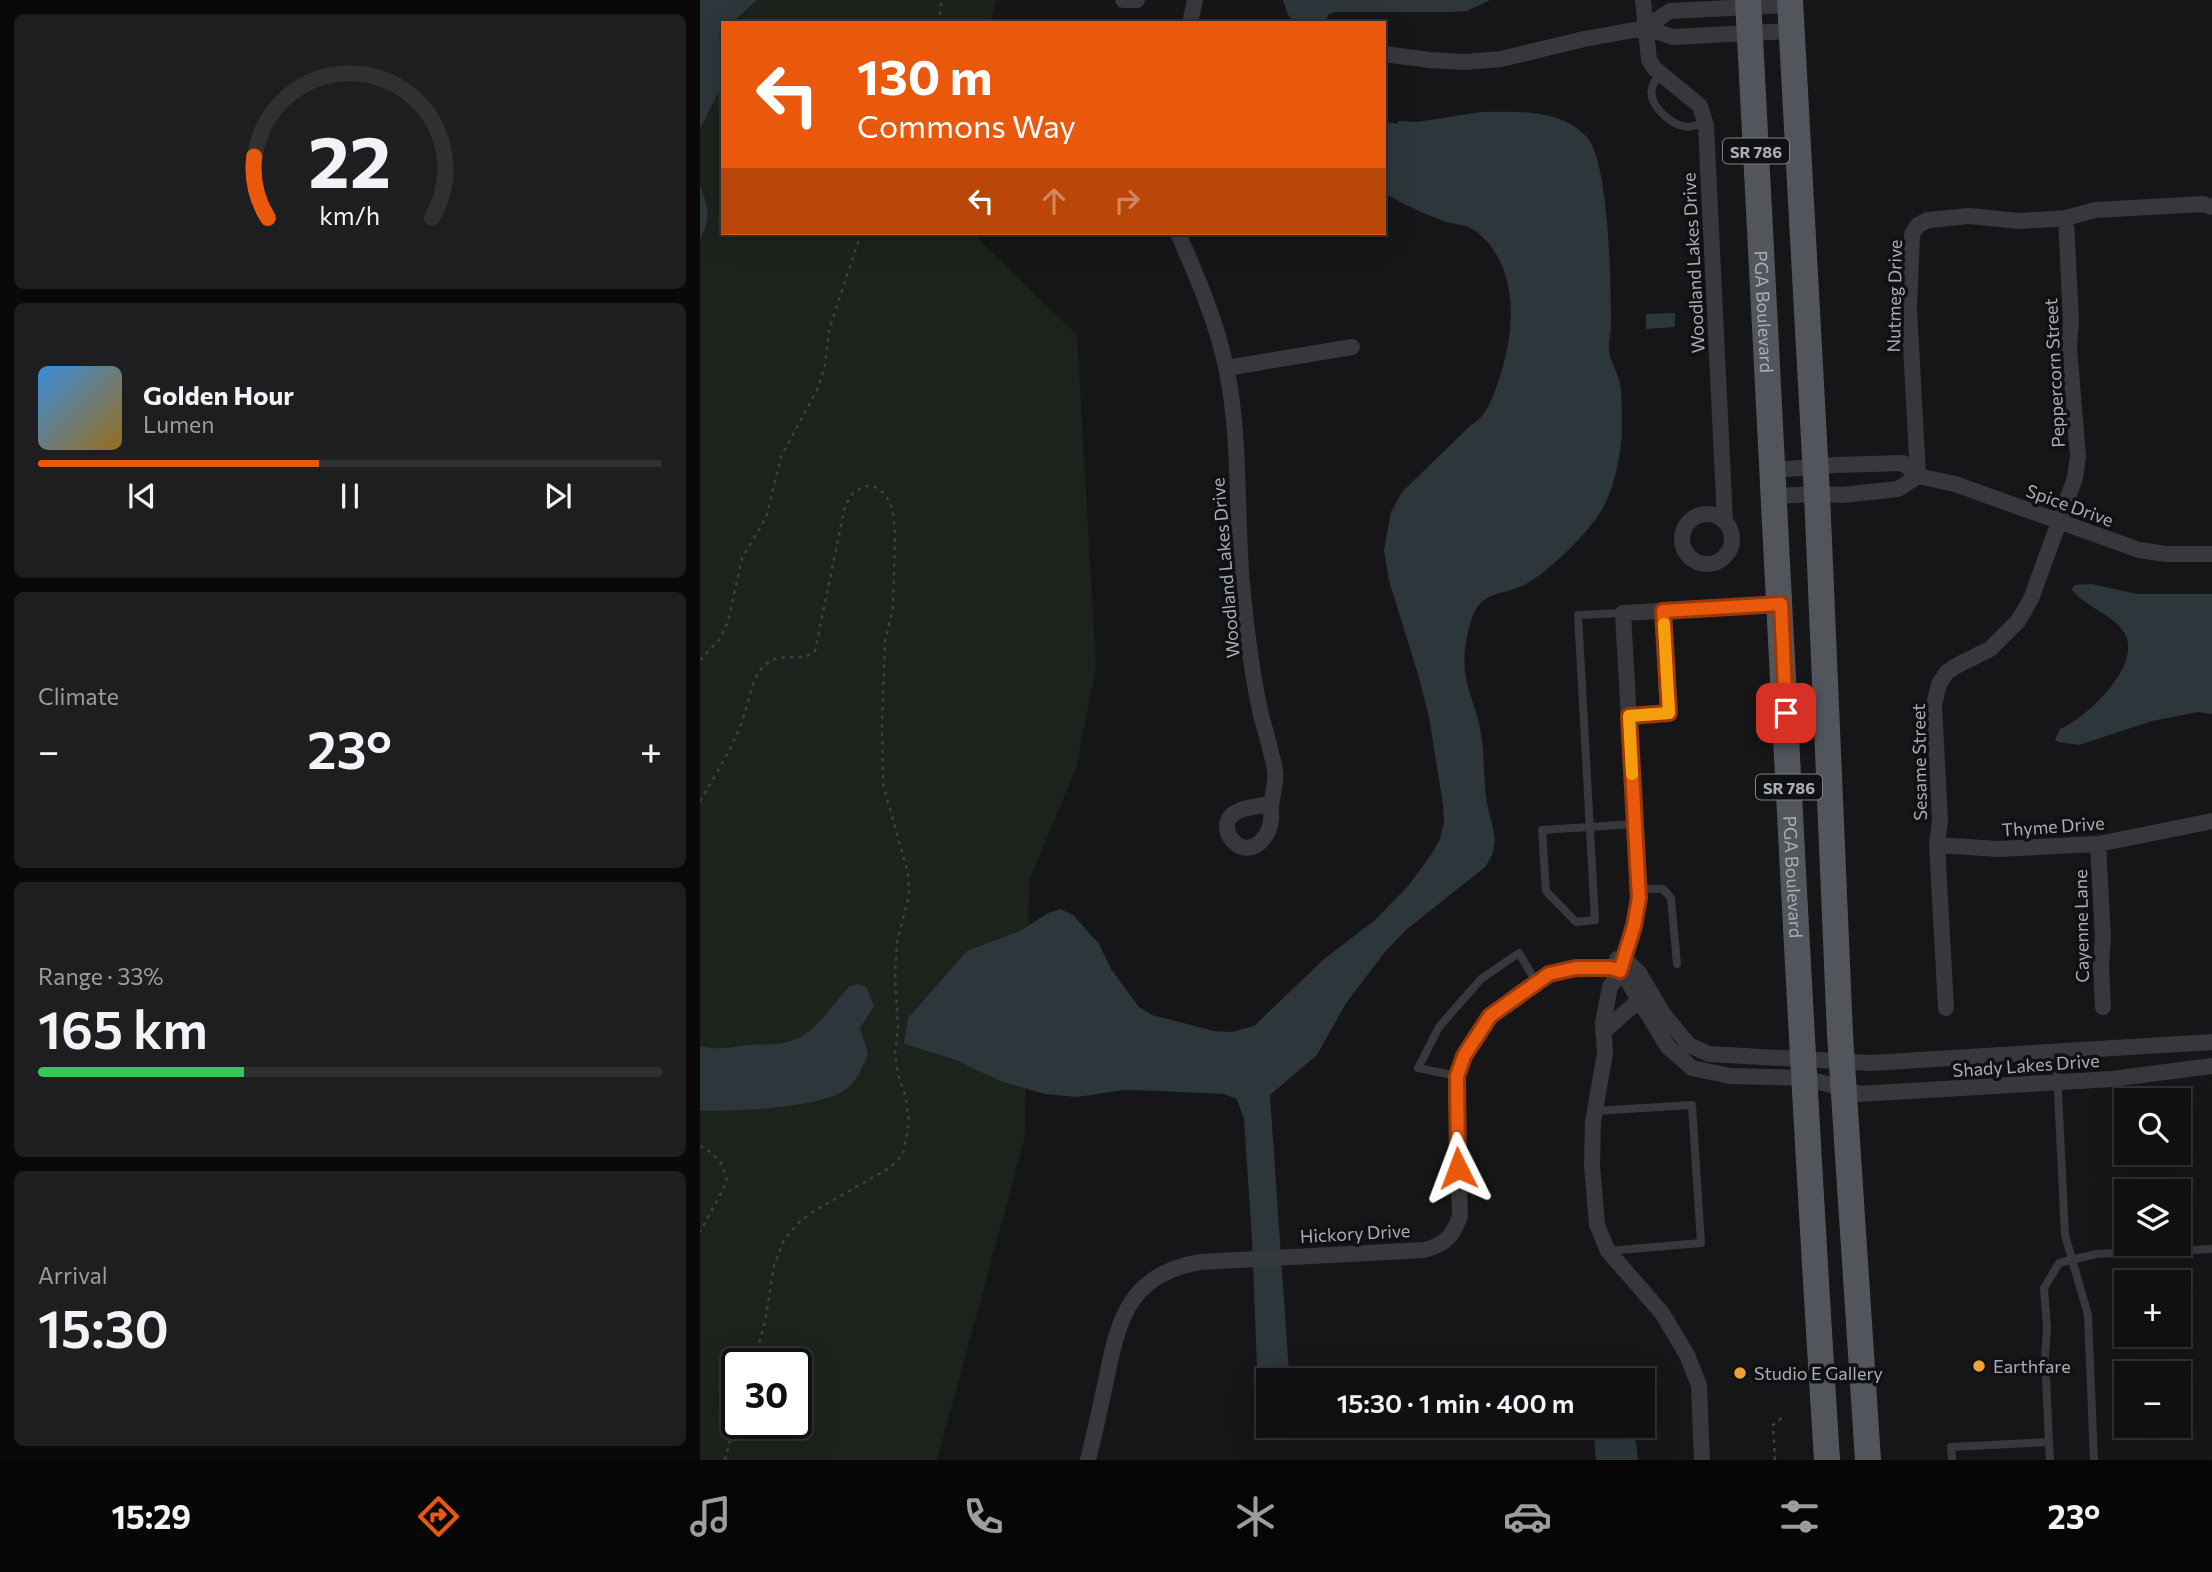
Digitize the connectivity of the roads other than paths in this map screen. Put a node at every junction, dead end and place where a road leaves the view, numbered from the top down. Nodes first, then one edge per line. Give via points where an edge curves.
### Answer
1 (1123, 0) edge
2 (1137, 0) edge
3 (1195, 0) edge
4 (1643, 0) edge
5 (1748, 3) edge
6 (1790, 12) edge
7 (1190, 21) edge
8 (1645, 28) junction
9 (1749, 33) junction
10 (1386, 54) edge
11 (1660, 73) junction
12 (1705, 122) junction
13 (2212, 207) edge
14 (2066, 218) junction
15 (1179, 235) edge
16 (1352, 347) dead end
17 (1226, 368) junction
18 (1918, 476) junction
19 (1816, 481) junction
20 (1775, 483) junction
21 (1725, 521) dead end
22 (2059, 522) junction
23 (2212, 554) edge
24 (1781, 604) junction
25 (1663, 611) junction
26 (1623, 613) junction
27 (1629, 716) junction
28 (1270, 804) dead end
29 (2212, 821) edge
30 (1635, 824) junction
31 (1589, 828) junction
32 (2098, 844) junction
33 (1937, 845) junction
34 (1639, 889) junction
35 (1677, 964) dead end
36 (1622, 965) junction
37 (1542, 978) junction
38 (1645, 995) junction
39 (2103, 1007) dead end
40 (1946, 1009) dead end
41 (1604, 1032) junction
42 (2212, 1042) edge
43 (2056, 1051) junction
44 (1842, 1059) junction
45 (2212, 1066) edge
46 (1802, 1068) junction
47 (1457, 1076) junction
48 (2057, 1083) junction
49 (1843, 1088) junction
50 (1595, 1111) junction
51 (2212, 1249) edge
52 (1608, 1251) junction
53 (2073, 1260) junction
54 (2049, 1442) junction
55 (1088, 1460) edge
56 (1702, 1460) edge
57 (1827, 1460) edge
58 (1868, 1460) edge
59 (1952, 1460) edge
60 (2050, 1460) edge
61 (2094, 1460) edge

1 - 2 street
3 - 7 street
4 - 8 street
5 - 6 street
5 - 8 street via 1670,11
5 - 9 main road, PGA Boulevard / SR 786
6 - 9 street
6 - 19 main road, SR 786
8 - 9 street via 1672,37
8 - 10 street via 1501,59 1465,62
8 - 11 street via 1650,60
9 - 20 main road, PGA Boulevard / SR 786
11 - 12 street via 1700,106
11 - 12 lane via 1652,88 1659,110 1683,126
12 - 21 street, Woodland Lakes Drive
13 - 14 street, Nutmeg Drive via 2095,210
14 - 18 street, Nutmeg Drive via 1927,220 1912,234 1909,309
14 - 22 street, Peppercorn Street via 2069,348 2078,456
15 - 17 street, Woodland Lakes Drive via 1204,292
16 - 17 street
17 - 28 street, Woodland Lakes Drive via 1233,409 1244,604 1275,769
18 - 19 street, Spice Drive via 1898,489 1842,495
18 - 19 street, Spice Drive via 1903,463 1836,465
18 - 22 street, Spice Drive via 1955,484
19 - 20 street, Spice Drive
19 - 20 street, Spice Drive
19 - 44 main road, SR 786
20 - 24 main road, PGA Boulevard / SR 786
22 - 23 street, Spice Drive via 2151,553
22 - 33 street, Sesame Street via 2031,599 2018,621 1990,649 1947,672 1939,684 1934,705 1940,820
24 - 25 street
24 - 46 main road, PGA Boulevard / SR 786
25 - 26 street
25 - 27 lane via 1669,713
26 - 27 street
26 - 31 lane via 1578,615
27 - 30 street
29 - 32 street, Thyme Drive
30 - 31 lane
30 - 34 street
31 - 31 lane via 1595,920 1576,922 1546,891 1542,830
32 - 33 street, Thyme Drive via 1998,849
32 - 39 street, Cayenne Lane
33 - 40 street, Sesame Street
34 - 35 lane via 1663,890 1671,898
34 - 36 street
36 - 37 street, Hickory Drive via 1576,968
36 - 38 street
36 - 41 street via 1610,987
37 - 47 street, Hickory Drive via 1490,1016 1464,1056
37 - 47 lane via 1519,953 1481,979 1439,1027 1418,1068
38 - 41 street
38 - 46 street via 1668,1047 1692,1068 1730,1076
41 - 50 street
42 - 43 street, Shady Lakes Drive
43 - 44 street, Shady Lakes Drive via 1870,1063
43 - 48 lane
44 - 46 street
44 - 49 main road, SR 786
45 - 48 street, Shady Lakes Drive
46 - 49 street
46 - 57 main road, PGA Boulevard / SR 786
47 - 55 street, Hickory Drive via 1460,1216 1454,1233 1424,1250 1201,1262 1157,1277 1131,1301 1121,1318
48 - 49 street, Shady Lakes Drive via 1859,1094
48 - 53 lane via 2065,1235
49 - 58 main road, SR 786
50 - 52 street via 1592,1166 1597,1225
50 - 52 lane via 1692,1105 1700,1243
51 - 53 lane via 2096,1254
52 - 56 street via 1662,1313 1687,1355 1699,1385
53 - 54 lane via 2059,1263 2044,1288
53 - 61 lane via 2088,1315
54 - 59 lane via 1951,1447
54 - 60 lane

